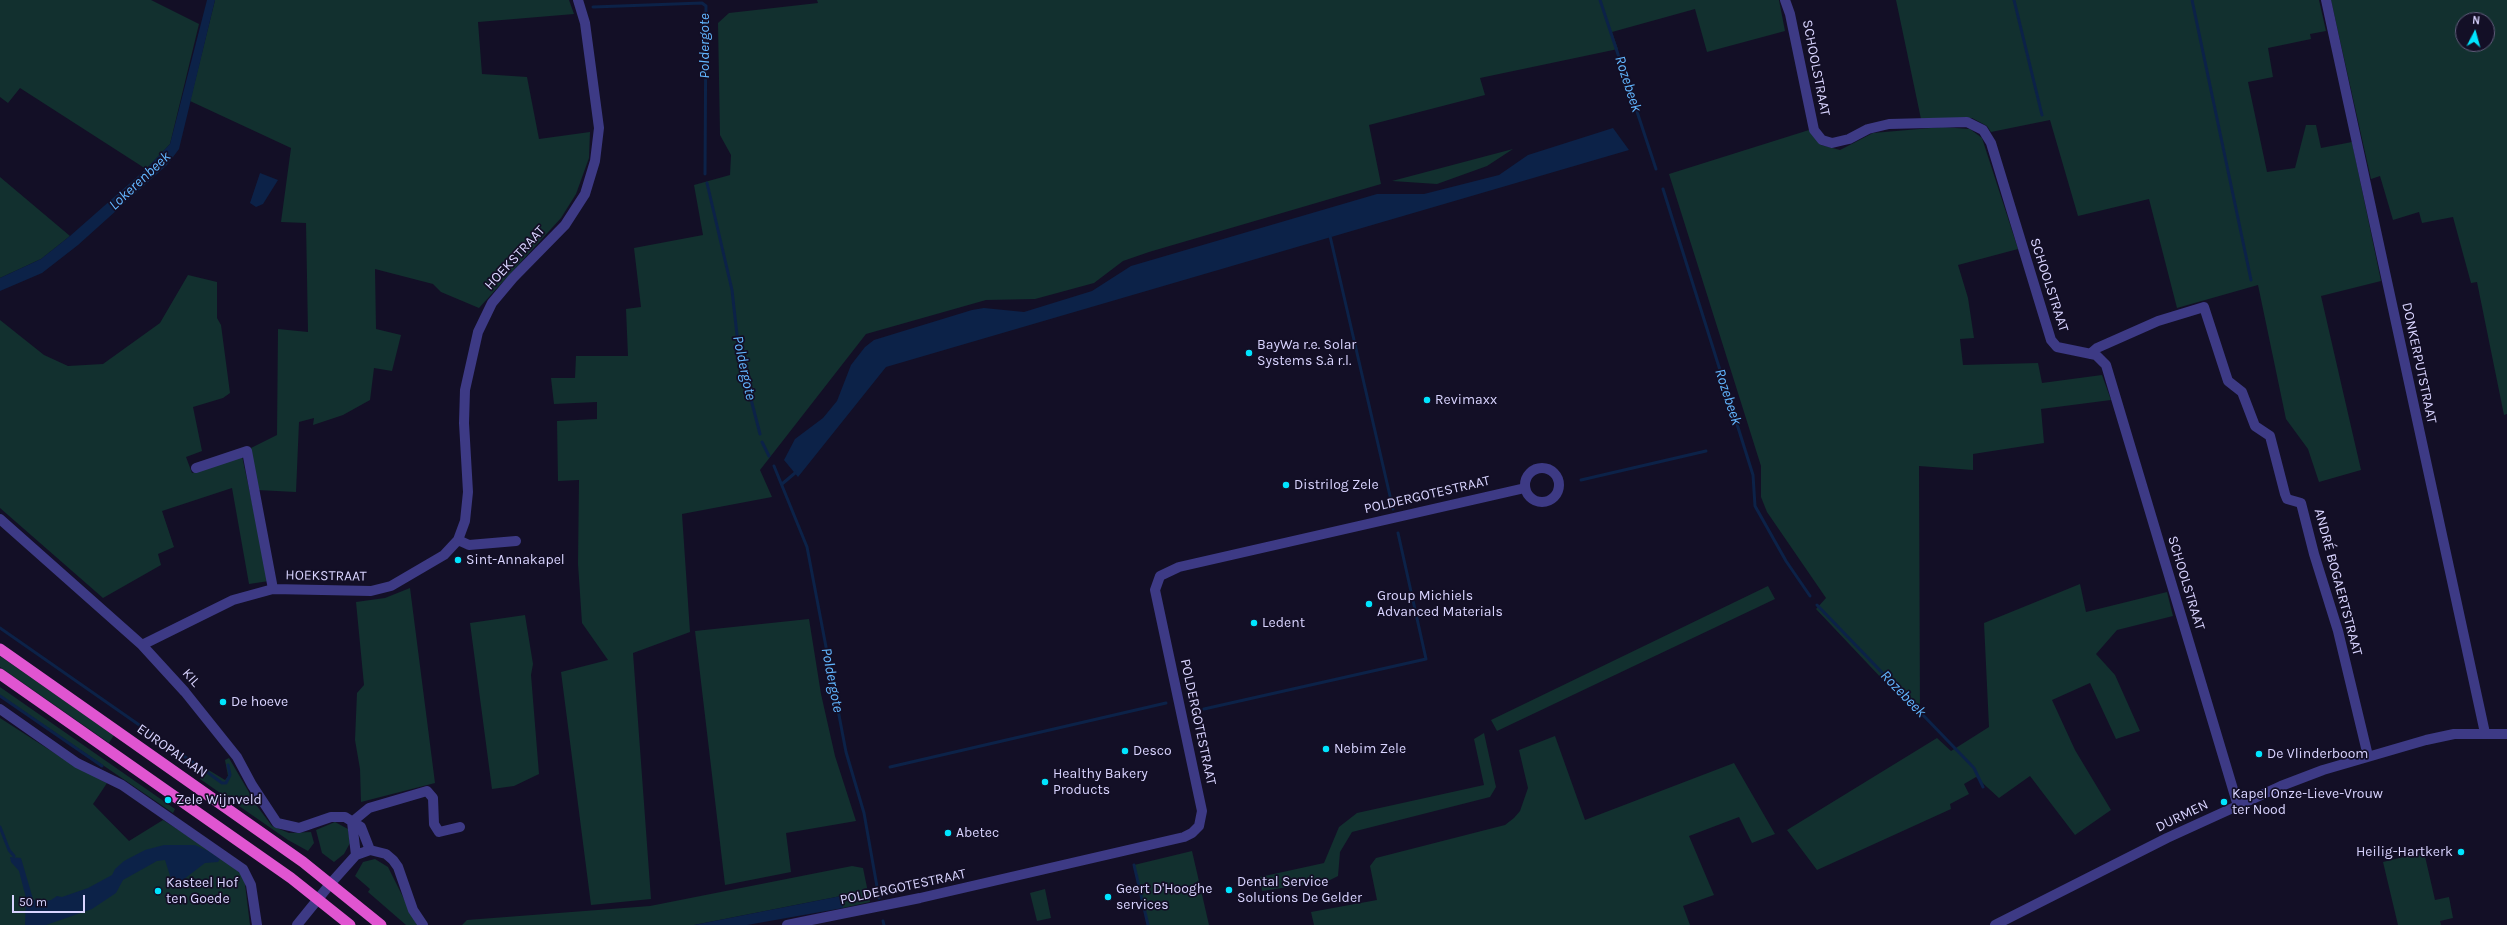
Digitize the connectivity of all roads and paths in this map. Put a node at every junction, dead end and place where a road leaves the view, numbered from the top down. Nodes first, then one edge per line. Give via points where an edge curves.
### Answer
1 (578, 0) edge
2 (1785, 0) edge
3 (2326, 0) edge
4 (2090, 354) junction
5 (196, 468) dead end
6 (1525, 488) dead end
7 (0, 519) edge
8 (458, 540) junction
9 (516, 541) dead end
10 (274, 589) junction
11 (142, 645) junction
12 (0, 649) edge
13 (0, 674) edge
14 (0, 709) edge
15 (2485, 733) junction
16 (2507, 734) edge
17 (2368, 756) junction
18 (2238, 806) junction
19 (352, 822) junction
20 (460, 827) dead end
21 (370, 850) junction
22 (356, 855) junction
23 (332, 883) junction
24 (319, 898) junction
25 (258, 925) edge
26 (297, 925) edge
27 (350, 925) edge
28 (382, 925) edge
29 (423, 925) edge
30 (787, 925) edge
31 (1995, 925) edge

1 - 8 street, HOEKSTRAAT via 585,23 599,128 595,161 585,194 565,225 496,298 478,332 465,390 468,492 465,521
2 - 4 street, SCHOOLSTRAAT via 1814,130 1822,140 1832,143 1849,139 1868,129 1889,124 1967,122 1983,130 1990,143 2051,340 2057,347
3 - 15 street, DONKERPUTSTRAAT
4 - 17 street, ANDRÉ BOGAERTSTRAAT via 2097,348 2158,321 2204,307 2228,381 2242,392 2255,426 2270,436 2287,499 2301,502 2338,631
4 - 18 street, SCHOOLSTRAAT via 2102,359 2106,365
5 - 10 street, HOEKSTRAAT via 247,451
6 - 30 street, POLDERGOTESTRAAT via 1178,567 1160,576 1155,590 1202,811 1199,826 1192,834 920,898
7 - 11 street, KIL
8 - 9 street via 469,545
8 - 10 street, HOEKSTRAAT via 444,555 421,571 378,590
10 - 11 street, HOEKSTRAAT via 233,600
11 - 19 street, KIL via 189,696 237,757 270,815 278,823 299,828 332,817 345,817
12 - 23 highway, EUROPALAAN
13 - 24 highway
14 - 25 street via 77,762 122,785 243,869 251,885
15 - 16 street, DURMEN
15 - 17 street, DURMEN via 2433,738
17 - 18 street, DURMEN via 2281,786
18 - 31 street, DURMEN via 2167,838
19 - 20 street via 369,808 427,791 433,798 434,824 439,832
19 - 21 street via 361,827
19 - 22 street
21 - 22 street
21 - 29 street via 379,851 394,860 414,910
22 - 23 street
23 - 24 street
23 - 28 highway, EUROPALAAN
24 - 26 street
24 - 27 highway

